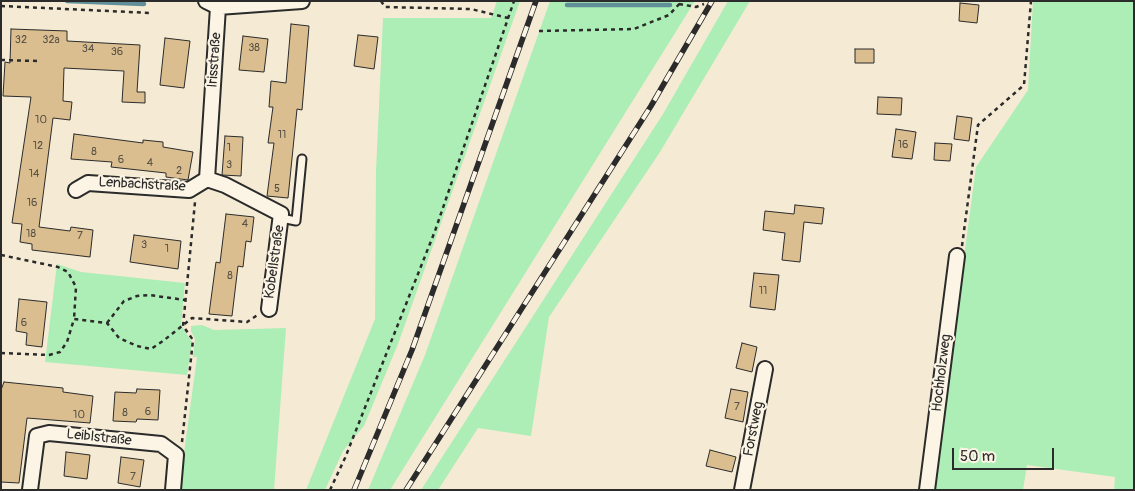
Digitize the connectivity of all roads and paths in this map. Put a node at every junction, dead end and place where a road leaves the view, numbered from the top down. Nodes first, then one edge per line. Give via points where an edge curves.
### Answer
1 (302, 1) edge
2 (382, 1) edge
3 (514, 1) edge
4 (682, 1) edge
5 (1031, 1) edge
6 (212, 4) edge
7 (679, 4) junction
8 (704, 4) dead end
9 (1, 6) edge
10 (151, 13) dead end
11 (508, 18) junction
12 (539, 31) dead end
13 (1, 60) edge
14 (39, 61) dead end
15 (302, 159) dead end
16 (202, 182) junction
17 (76, 190) dead end
18 (280, 218) junction
19 (1, 255) edge
20 (957, 256) joint
21 (185, 300) junction
22 (268, 308) joint
23 (74, 319) junction
24 (107, 324) junction
25 (183, 326) junction
26 (1, 353) edge
27 (765, 369) dead end
28 (176, 455) junction
29 (30, 490) edge
30 (173, 490) edge
31 (330, 490) edge
32 (742, 490) edge
33 (927, 490) edge

1 - 6 street
2 - 11 path via 385,7 470,8
3 - 11 path
4 - 7 path
5 - 20 path via 1024,85 978,125 962,247
6 - 16 street, Irisstraße via 211,112
7 - 8 path via 696,7
7 - 12 path via 669,15 634,29
9 - 10 path
11 - 31 path via 435,231
13 - 14 path
15 - 18 lane via 296,221
16 - 17 street, Lenbachstraße via 190,190 88,183
16 - 18 street, Kobellstraße via 225,185 281,214
16 - 21 path
18 - 22 street, Kobellstraße
19 - 23 path via 68,272 76,287
20 - 33 street, Hochholzweg
21 - 24 path via 137,296 124,301
21 - 25 path
22 - 25 path via 246,322 192,318
23 - 24 path
23 - 26 path via 67,342 60,352 49,355
24 - 25 path via 119,338 150,349
25 - 28 path via 193,340 182,442
27 - 32 street, Forstweg
28 - 29 street, Leiblstraße via 161,444 49,433 38,436
28 - 30 street

